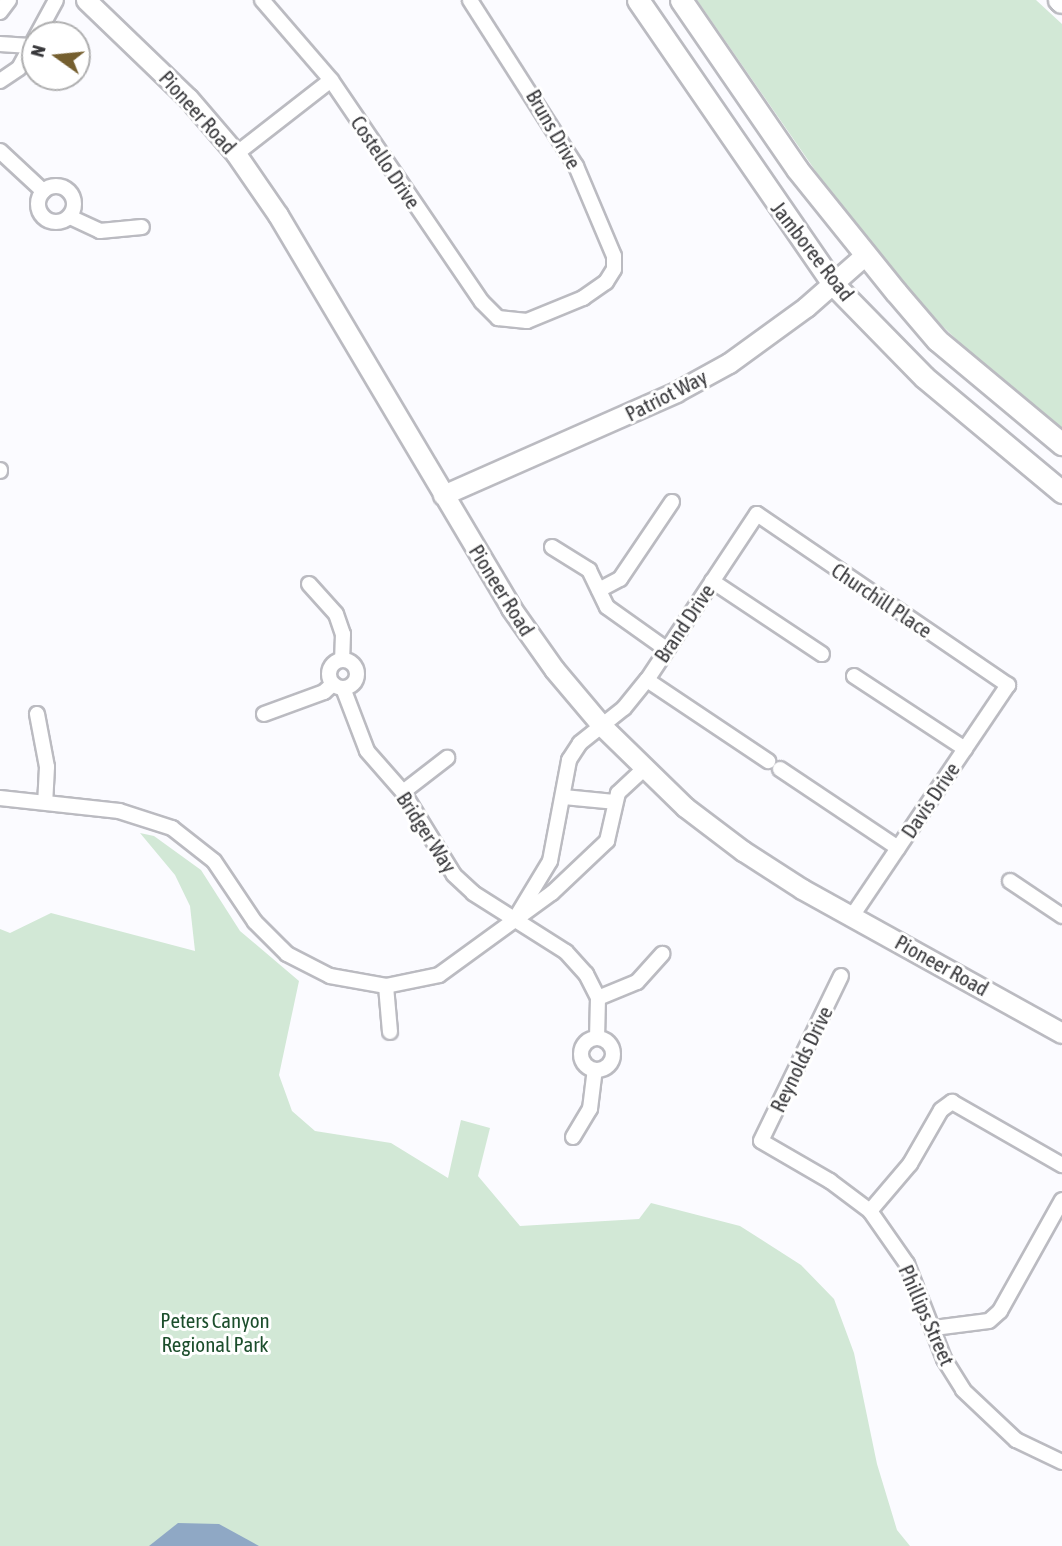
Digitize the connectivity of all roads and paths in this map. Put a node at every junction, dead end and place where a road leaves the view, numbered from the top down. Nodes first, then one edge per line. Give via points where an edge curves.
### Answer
1 (9, 0) edge
2 (56, 0) edge
3 (86, 0) edge
4 (262, 0) edge
5 (470, 0) edge
6 (638, 0) edge
7 (681, 0) edge
8 (0, 12) edge
9 (44, 21) edge
10 (0, 44) edge
11 (21, 46) edge
12 (21, 64) edge
13 (331, 80) junction
14 (0, 81) edge
15 (0, 151) edge
16 (236, 154) junction
17 (43, 191) junction
18 (70, 217) junction
19 (142, 227) dead end
20 (865, 255) junction
21 (833, 284) junction
22 (510, 322) joint
23 (1062, 444) edge
24 (1062, 492) edge
25 (443, 495) junction
26 (672, 502) dead end
27 (757, 514) joint
28 (552, 547) dead end
29 (712, 582) junction
30 (309, 584) dead end
31 (598, 590) junction
32 (666, 649) junction
33 (822, 654) dead end
34 (342, 659) junction
35 (854, 676) dead end
36 (647, 680) junction
37 (1008, 685) joint
38 (338, 686) junction
39 (37, 713) dead end
40 (264, 714) dead end
41 (601, 724) junction
42 (965, 749) junction
43 (447, 758) dead end
44 (644, 769) junction
45 (403, 792) junction
46 (563, 797) junction
47 (0, 798) edge
48 (45, 801) junction
49 (615, 802) junction
50 (898, 848) junction
51 (1010, 881) dead end
52 (853, 915) junction
53 (1062, 916) edge
54 (515, 919) junction
55 (662, 954) dead end
56 (841, 976) dead end
57 (386, 986) junction
58 (598, 998) junction
59 (390, 1032) dead end
60 (1062, 1033) edge
61 (597, 1038) junction
62 (595, 1070) junction
63 (573, 1137) dead end
64 (761, 1141) joint
65 (1062, 1165) edge
66 (1062, 1200) edge
67 (870, 1211) junction
68 (934, 1328) junction
69 (1062, 1462) edge

1 - 8 street
2 - 9 street
3 - 16 street, Pioneer Road via 188,97
4 - 13 street, Costello Drive
5 - 22 street, Bruns Drive via 576,166 614,256 614,269 606,282 583,298 527,321
6 - 21 main road, Jamboree Road
7 - 20 main road, Jamboree Road via 797,169
10 - 11 street
12 - 14 street
13 - 16 street
13 - 22 street, Costello Drive via 482,302 498,318
15 - 17 street
16 - 25 street, Pioneer Road via 278,215
17 - 18 street via 56,186 69,191 75,204
17 - 18 street via 38,205 44,218 57,222
18 - 19 street via 100,232
20 - 21 street, Patriot Way
20 - 23 main road, Jamboree Road via 937,340
21 - 24 main road, Jamboree Road via 924,377
21 - 25 street, Patriot Way via 729,363 676,392
25 - 41 street, Pioneer Road via 512,608
26 - 31 street via 620,579
27 - 29 street, Brand Drive
27 - 37 street, Churchill Place
28 - 31 street via 589,570
29 - 32 street, Brand Drive
29 - 33 street
30 - 34 street via 336,614 343,634
31 - 32 street via 607,607
32 - 36 street, Brand Drive
34 - 38 street via 328,672
34 - 38 street via 358,673 356,681
35 - 42 street
36 - 41 street, Brand Drive via 624,708
36 - 50 street
37 - 42 street, Davis Drive
38 - 40 street
38 - 45 street, Bridger Way via 367,751
39 - 48 street via 47,767
41 - 44 street, Pioneer Road
41 - 46 street, Brand Drive via 569,760
42 - 50 street, Davis Drive
43 - 45 street
44 - 49 street via 618,793
44 - 52 street, Pioneer Road via 743,851
45 - 54 street, Bridger Way via 454,875
46 - 49 street
46 - 54 street, Brand Drive via 550,860
47 - 48 street
48 - 57 street via 118,811 172,828 214,861 255,922 287,954 330,976
49 - 54 street via 607,841 552,893
50 - 52 street, Davis Drive
51 - 53 street
52 - 60 street, Pioneer Road
54 - 57 street via 481,949 439,975
54 - 58 street, Bridger Way via 566,952 586,974
55 - 58 street via 637,982
56 - 64 street, Reynolds Drive
57 - 59 street
58 - 61 street
61 - 62 street via 586,1043 581,1054 585,1065
61 - 62 street via 613,1052 609,1066
62 - 63 street via 590,1109
64 - 67 street, Phillips Street via 830,1181
65 - 67 street via 952,1102 941,1110 910,1164
66 - 68 street via 1000,1311 989,1321
67 - 68 street, Phillips Street via 906,1264
68 - 69 street, Phillips Street via 944,1359 989,1419 1016,1440

